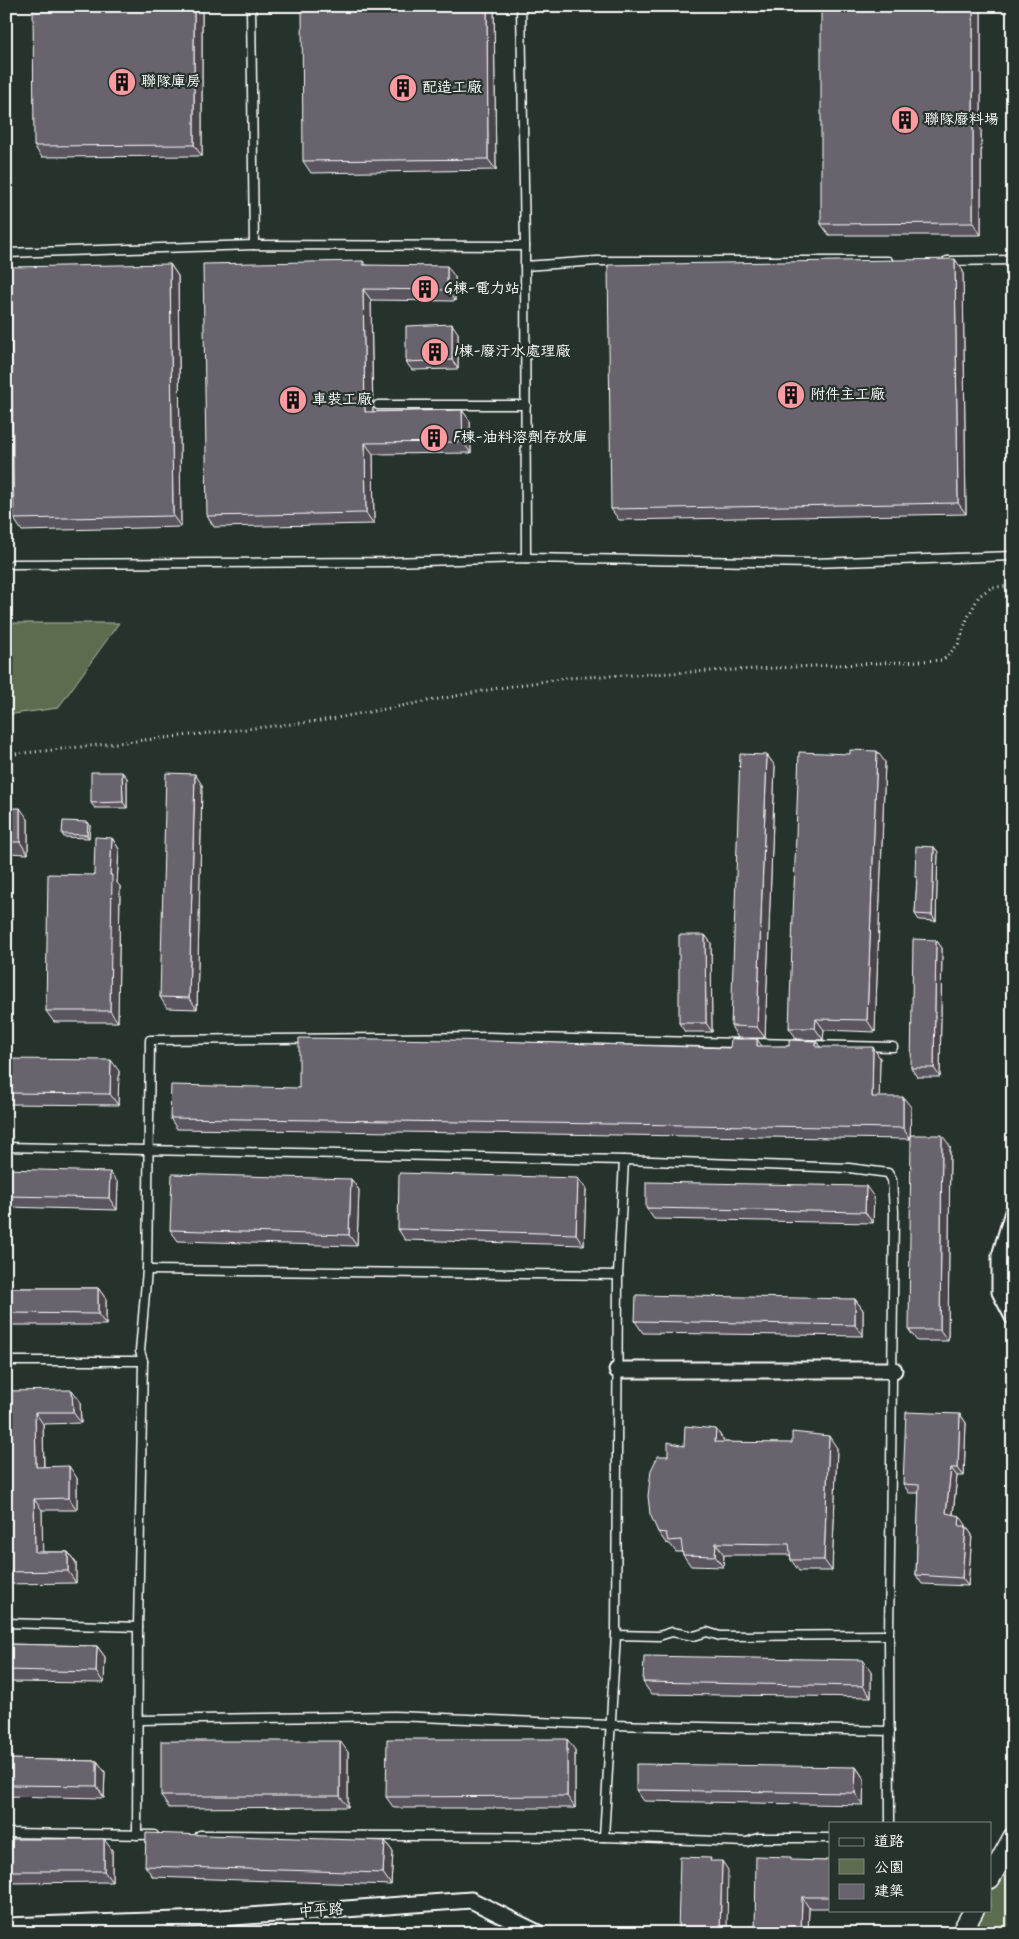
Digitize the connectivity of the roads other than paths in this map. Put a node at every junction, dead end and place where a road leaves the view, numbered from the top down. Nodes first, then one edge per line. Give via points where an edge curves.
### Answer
1 (250, 6) edge
2 (522, 6) edge
3 (254, 245) junction
4 (525, 246) junction
5 (6, 252) edge
6 (934, 260) edge
7 (1013, 260) edge
8 (894, 261) edge
9 (525, 266) junction
10 (378, 405) dead end
11 (526, 405) junction
12 (1013, 556) edge
13 (526, 558) junction
14 (13, 564) dead end
15 (893, 1047) dead end
16 (6, 1147) edge
17 (148, 1150) junction
18 (624, 1160) junction
19 (1013, 1212) edge
20 (147, 1270) junction
21 (618, 1275) junction
22 (1013, 1317) edge
23 (6, 1361) edge
24 (143, 1361) junction
25 (617, 1370) junction
26 (894, 1370) junction
27 (6, 1624) edge
28 (138, 1628) junction
29 (616, 1635) junction
30 (889, 1635) junction
31 (139, 1720) junction
32 (611, 1725) junction
33 (890, 1731) junction
34 (890, 1822) edge
35 (6, 1833) edge
36 (137, 1835) junction
37 (167, 1835) edge
38 (187, 1835) edge
39 (604, 1837) junction
40 (1013, 1837) edge
41 (829, 1838) edge
42 (992, 1875) edge
43 (973, 1912) edge
44 (6, 1926) edge
45 (209, 1926) edge
46 (538, 1933) edge
47 (961, 1933) edge

1 - 3 lane
2 - 4 lane
3 - 4 lane
3 - 5 lane
4 - 9 lane
6 - 7 lane
8 - 9 lane via 597,261
9 - 11 lane
10 - 11 lane
11 - 13 lane
12 - 13 lane via 814,563
13 - 14 lane
15 - 17 lane via 489,1037 150,1040
16 - 17 lane
17 - 18 lane
17 - 20 lane
18 - 21 lane
18 - 26 lane via 848,1168 888,1173 892,1180 894,1212
19 - 22 street via 1000,1256 1000,1292
20 - 21 lane
20 - 24 lane via 140,1351
21 - 25 lane
23 - 24 lane
24 - 28 lane
25 - 26 street
25 - 29 lane
26 - 30 lane
27 - 28 lane
28 - 31 lane
29 - 30 lane via 659,1636 672,1632 694,1636 707,1632 720,1636
29 - 32 lane
30 - 33 lane
31 - 32 lane via 395,1716
31 - 36 lane
32 - 33 lane
32 - 39 lane
33 - 34 lane
35 - 36 lane
36 - 37 lane
38 - 39 lane
39 - 41 lane via 747,1842 758,1838
40 - 42 street
43 - 47 street
44 - 45 street, 中平路
45 - 46 street, 中平路 via 471,1900

